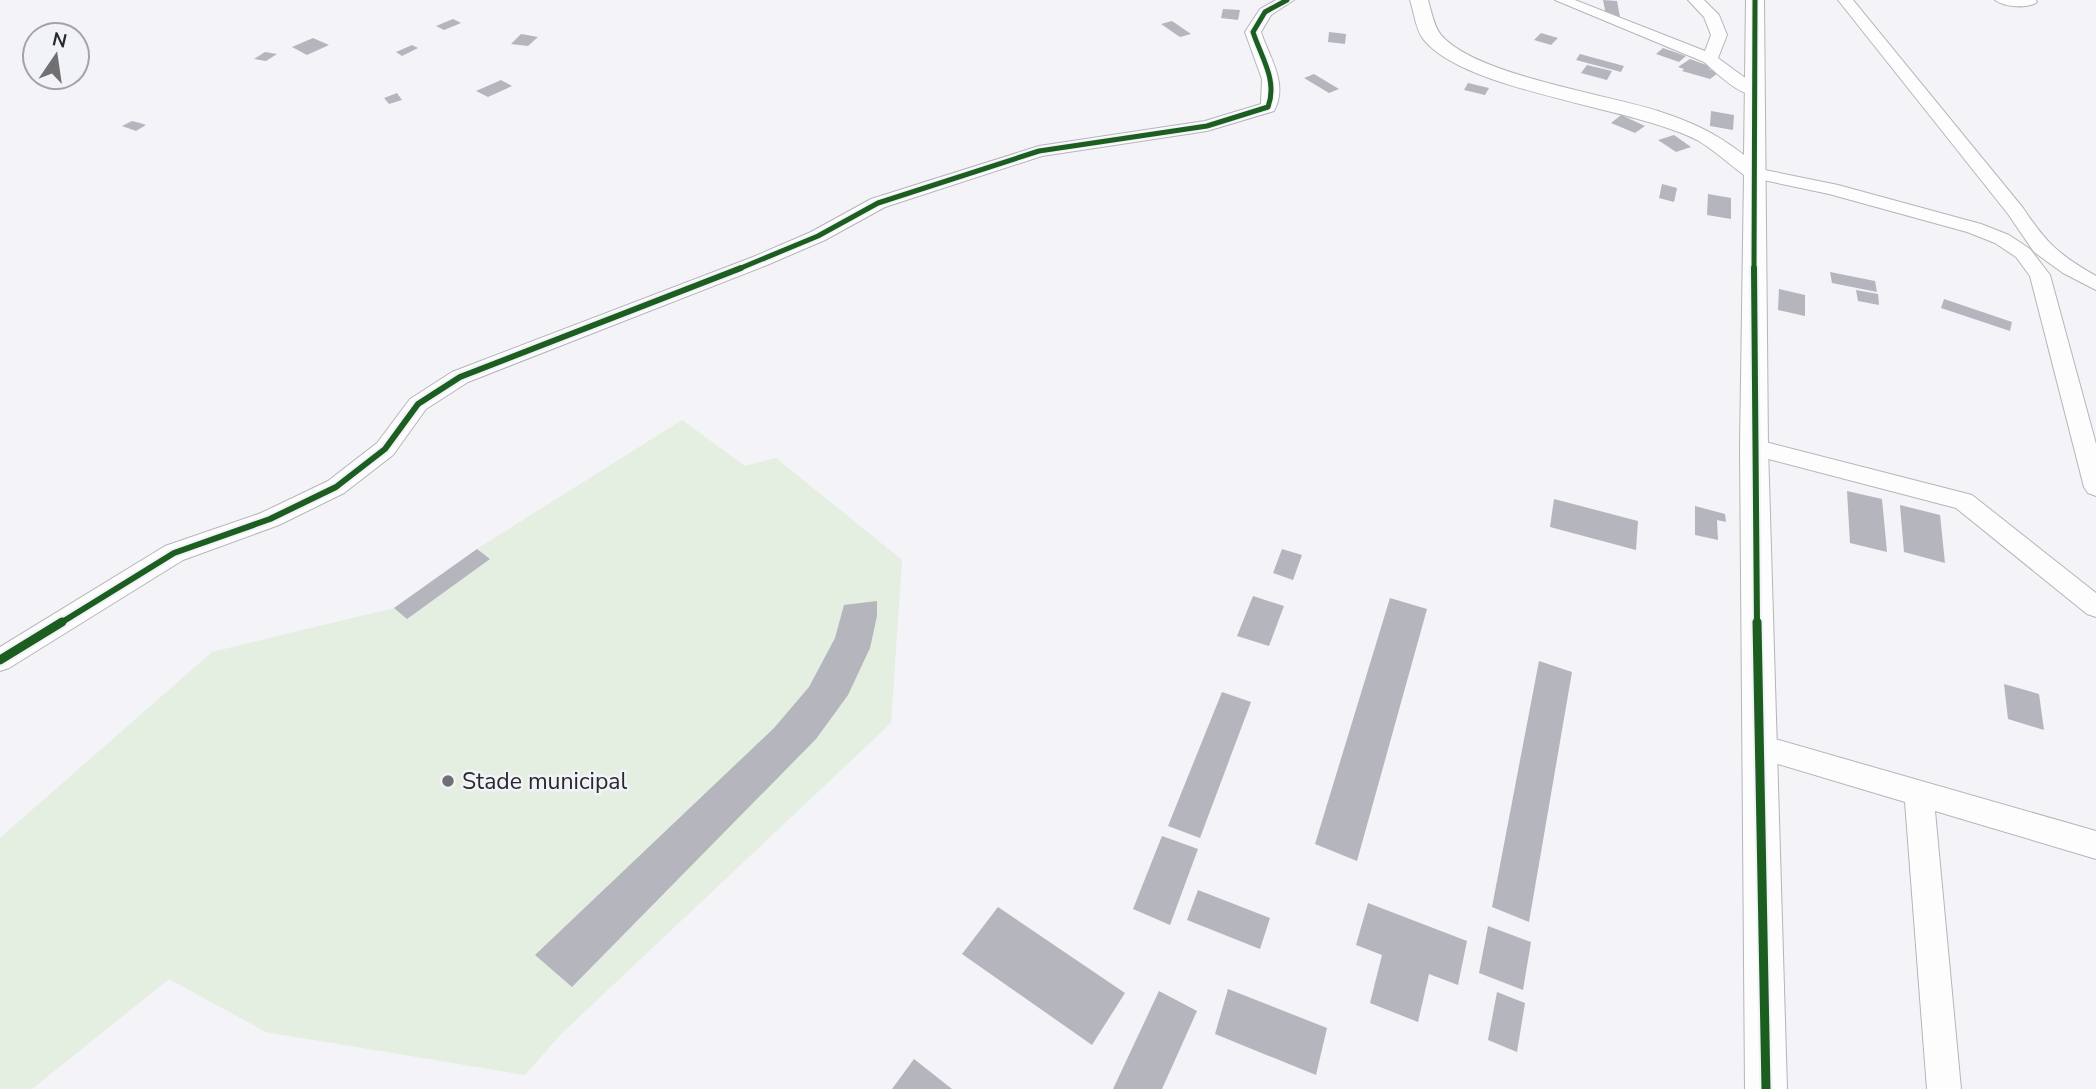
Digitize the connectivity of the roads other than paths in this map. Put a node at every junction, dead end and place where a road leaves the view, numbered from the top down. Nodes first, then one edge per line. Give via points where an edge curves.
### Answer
1 (1287, 0) edge
2 (1419, 0) edge
3 (1562, 0) edge
4 (1695, 0) edge
5 (1755, 0) edge
6 (1870, 0) edge
7 (2002, 0) edge
8 (2030, 2) edge
9 (1851, 6) edge
10 (1710, 59) junction
11 (1755, 91) junction
12 (1755, 173) junction
13 (2033, 252) junction
14 (2096, 284) edge
15 (1754, 447) junction
16 (2096, 487) edge
17 (2096, 607) edge
18 (0, 660) edge
19 (1761, 747) junction
20 (1919, 793) junction
21 (2096, 845) edge
22 (1766, 1089) edge
23 (1944, 1089) edge

1 - 18 street via 1265,12 1253,32 1272,80 1274,95 1268,107 1207,126 1039,151 878,202 818,236 760,261 460,377 418,404 385,449 336,487 270,519 174,553
2 - 12 street via 1431,37 1459,58 1507,77 1649,115 1705,136
3 - 10 street
4 - 10 street via 1711,15 1719,35
5 - 11 street
6 - 9 street
7 - 8 street
9 - 13 street via 2017,212
10 - 11 street
11 - 12 street
12 - 13 street via 1964,225
12 - 15 street
13 - 14 street
13 - 16 street
15 - 17 street via 1964,501
15 - 19 street
19 - 20 street
19 - 22 street
20 - 21 street
20 - 23 street

